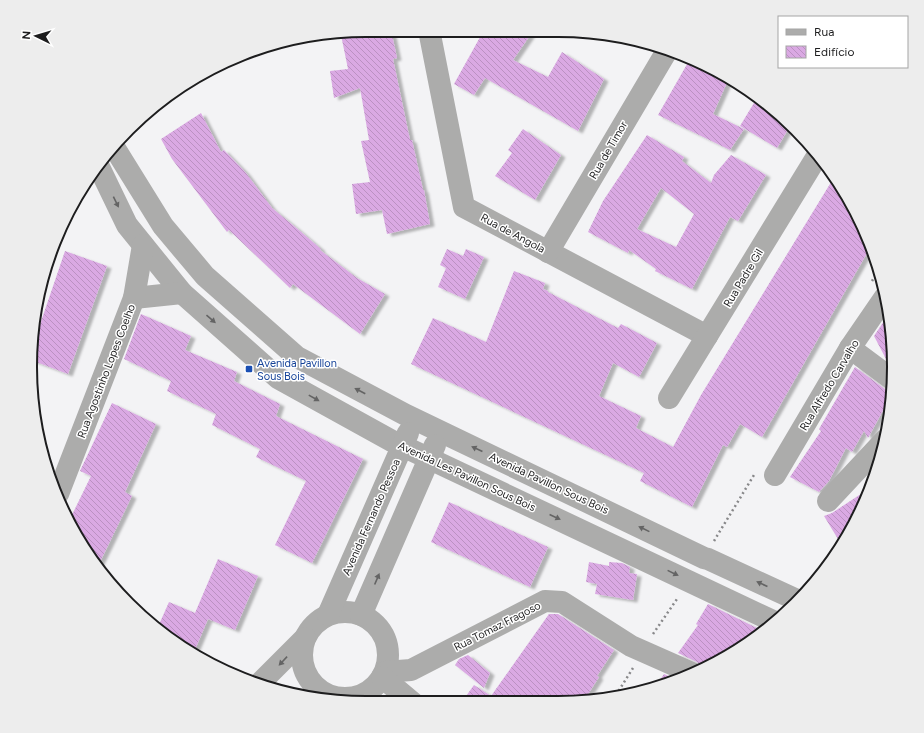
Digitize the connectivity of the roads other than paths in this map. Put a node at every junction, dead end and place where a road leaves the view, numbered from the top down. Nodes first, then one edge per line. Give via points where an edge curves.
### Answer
1 (434, 37) edge
2 (665, 55) edge
3 (117, 152) edge
4 (814, 161) edge
5 (101, 171) edge
6 (143, 245) junction
7 (548, 252) junction
8 (878, 290) edge
9 (182, 293) junction
10 (134, 298) junction
11 (708, 336) junction
12 (850, 348) junction
13 (887, 375) edge
14 (670, 398) dead end
15 (414, 419) junction
16 (441, 432) junction
17 (402, 446) junction
18 (877, 449) edge
19 (428, 458) junction
20 (766, 473) road end
21 (60, 488) edge
22 (828, 501) dead end
23 (792, 597) edge
24 (361, 614) junction
25 (328, 615) junction
26 (769, 619) edge
27 (305, 638) junction
28 (686, 670) edge
29 (384, 674) junction
30 (264, 680) edge
31 (323, 693) edge
32 (359, 696) edge
33 (406, 696) edge

1 - 7 street, Rua de Angola via 464,207
2 - 7 street, Rua de Timor
15 -> 3 street, Avenida Pavillon Sous Bois via 297,357 205,276 163,226
4 - 11 street, Rua Padre Gil
5 -> 6 street via 127,225
6 - 9 street
6 - 10 street, Rua Agostinho Lopes Coelho
7 - 11 street, Rua de Angola
8 - 12 street, Rua Alfredo Carvalho
9 - 10 street
9 -> 17 street, Avenida Les Pavillon Sous Bois via 278,378
10 - 21 street, Rua Agostinho Lopes Coelho
11 - 14 street, Rua Padre Gil
12 - 13 street
12 - 20 street, Rua Alfredo Carvalho
15 - 16 street, Avenida Pavillon Sous Bois
15 - 17 street, Avenida Fernando Pessoa
16 - 19 street
23 -> 16 street, Avenida Pavillon Sous Bois
17 - 19 street, Avenida Les Pavillon Sous Bois
17 - 25 street, Avenida Fernando Pessoa
18 - 22 street
24 -> 19 street
19 -> 26 street, Avenida Les Pavillon Sous Bois
24 - 25 street via 339,612
24 - 29 street via 373,622 385,638 388,658
25 - 27 street via 318,620
27 -> 30 street
27 - 31 street via 301,652 303,666 309,680
28 - 29 street, Rua Tomaz Fragoso via 631,646 562,602 545,601 412,670
29 - 32 street via 374,688
29 - 33 street

